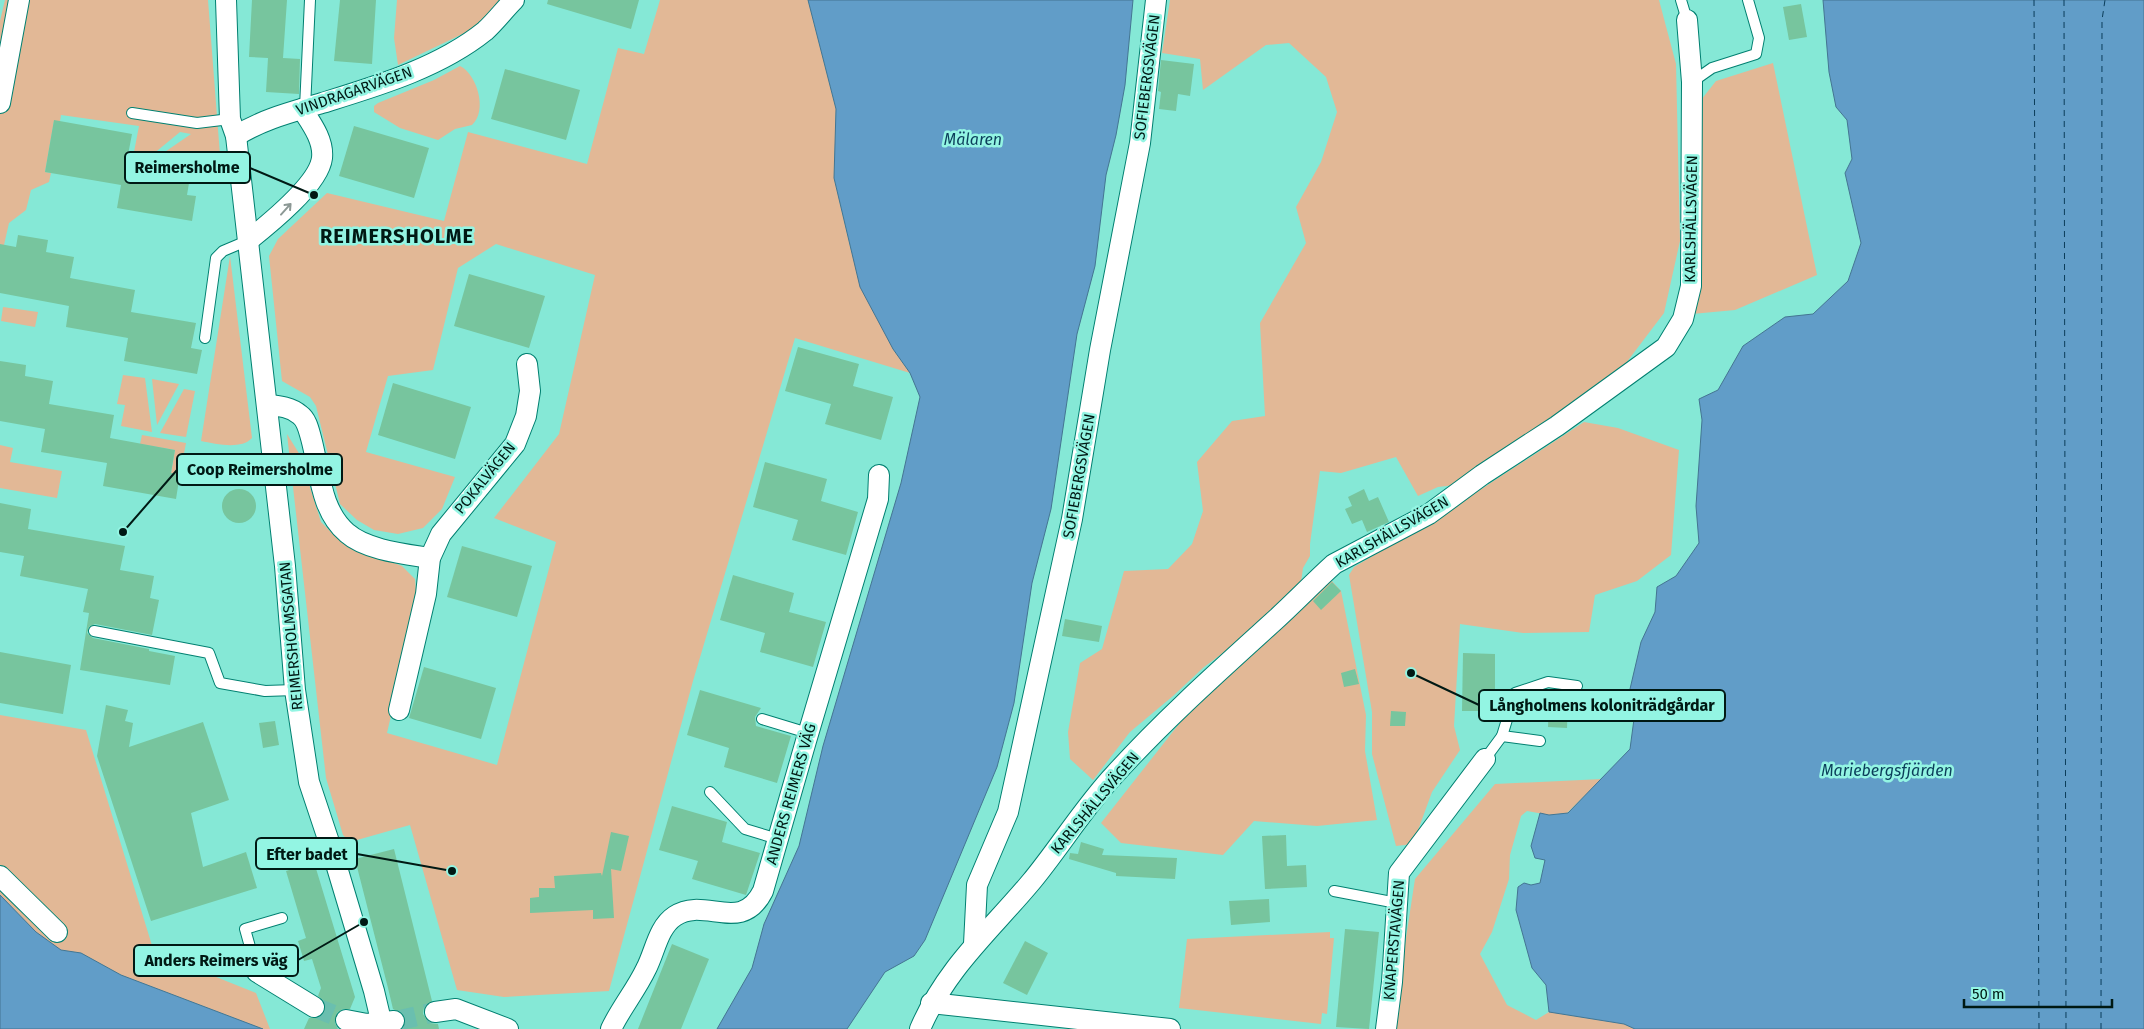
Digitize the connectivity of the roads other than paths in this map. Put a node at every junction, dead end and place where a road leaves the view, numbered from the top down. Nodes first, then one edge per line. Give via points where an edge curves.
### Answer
1 (19, 0) edge
2 (226, 0) edge
3 (310, 0) edge
4 (514, 0) edge
5 (1156, 0) edge
6 (1681, 0) edge
7 (1748, 0) edge
8 (1687, 20) joint
9 (1692, 82) junction
10 (0, 102) edge
11 (304, 109) junction
12 (132, 113) dead end
13 (234, 127) junction
14 (249, 240) junction
15 (205, 338) dead end
16 (527, 364) dead end
17 (268, 405) junction
18 (879, 475) dead end
19 (430, 558) junction
20 (94, 631) dead end
21 (1577, 686) dead end
22 (295, 690) junction
23 (400, 710) dead end
24 (762, 719) dead end
25 (808, 733) junction
26 (1502, 736) junction
27 (1540, 741) dead end
28 (1486, 759) joint
29 (710, 792) dead end
30 (778, 839) junction
31 (0, 876) edge
32 (1334, 891) dead end
33 (1397, 903) junction
34 (282, 918) dead end
35 (57, 932) dead end
36 (974, 944) junction
37 (257, 972) joint
38 (931, 1003) junction
39 (314, 1007) tunnel mouth
40 (435, 1012) tunnel mouth
41 (346, 1020) tunnel mouth
42 (387, 1024) edge
43 (508, 1029) edge
44 (611, 1029) edge
45 (920, 1029) edge
46 (1170, 1029) edge
47 (1386, 1029) edge

1 - 10 street
2 - 13 street, REIMERSHOLMSGATAN
3 - 11 lane
4 - 11 street, VINDRAGARVÄGEN via 486,30 458,50 378,86
5 - 36 street, SOFIEBERGSVÄGEN via 1140,143 1100,350 1072,519 1008,812 978,885
6 - 8 lane
7 - 9 lane via 1759,38 1756,54 1712,68
8 - 9 street, KARLSHÄLLSVÄGEN
9 - 36 street, KARLSHÄLLSVÄGEN via 1691,286 1683,319 1666,347 1429,514 1334,564 1197,690 1114,775 1030,882
11 - 13 street, VINDRAGARVÄGEN
14 -> 11 street via 277,218 316,175 322,158 321,142
12 - 13 lane
13 - 14 street, REIMERSHOLMSGATAN
14 - 15 lane via 223,251 216,258
14 - 17 street, REIMERSHOLMSGATAN
16 - 19 street, POKALVÄGEN via 530,391 526,416 515,444 441,534
17 - 19 street via 285,407 301,415 310,435 327,506 336,523 349,535 382,550
17 - 22 street, REIMERSHOLMSGATAN
18 - 25 street, ANDERS REIMERS VÄG via 878,499
19 - 23 street, POKALVÄGEN via 426,594
20 - 22 lane via 209,653 220,683 265,691
21 - 26 lane via 1548,682 1514,693
22 - 42 street, REIMERSHOLMSGATAN via 308,782
24 - 25 lane
25 - 30 street, ANDERS REIMERS VÄG
26 - 27 lane
26 - 28 lane
28 - 33 street, KNAPERSTAVÄGEN via 1400,873
29 - 30 lane via 745,829
30 - 44 street, ANDERS REIMERS VÄG via 763,891 758,902 748,911 686,910 673,917 661,933 646,969
31 - 35 street
32 - 33 lane
33 - 47 street, KNAPERSTAVÄGEN
34 - 37 lane via 245,929
36 - 38 street, KARLSHÄLLSVÄGEN
37 - 39 street
38 - 45 street, KARLSHÄLLSVÄGEN
38 - 46 street
40 - 43 street via 456,1009
41 - 42 street, REIMERSHOLMSGATAN

